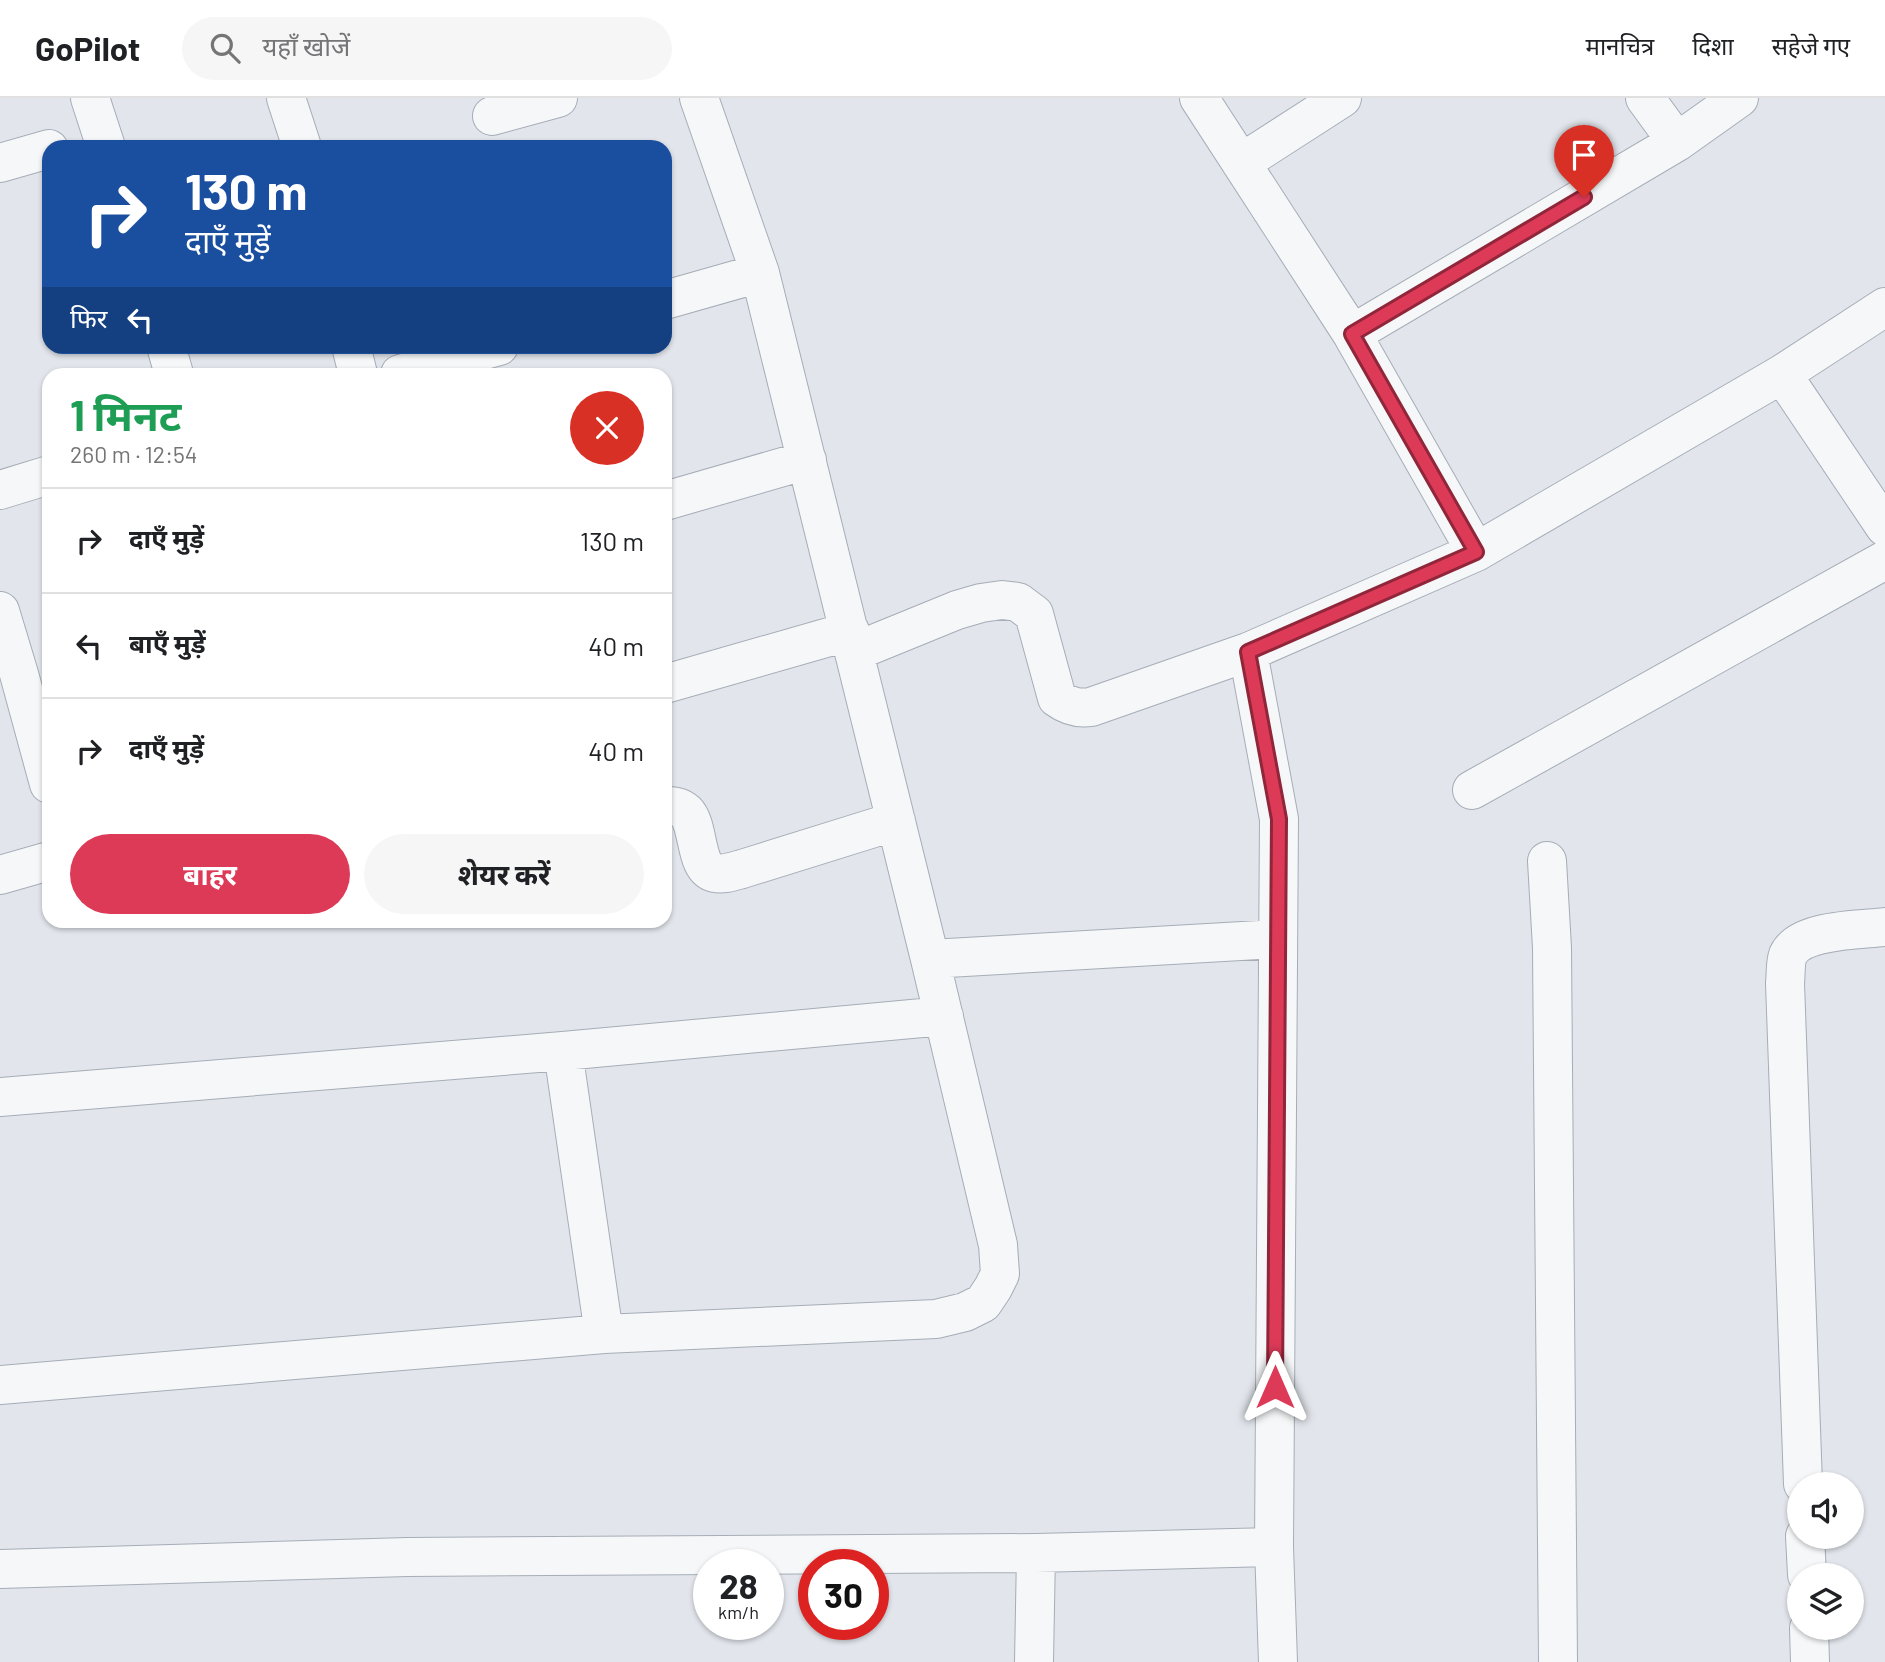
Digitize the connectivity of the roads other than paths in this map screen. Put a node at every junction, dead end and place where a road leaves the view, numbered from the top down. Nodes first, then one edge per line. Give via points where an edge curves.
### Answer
1 (90, 98) edge
2 (286, 98) edge
3 (558, 98) edge
4 (699, 98) edge
5 (1199, 98) edge
6 (1342, 98) edge
7 (1645, 98) edge
8 (1739, 98) edge
9 (492, 116) dead end
10 (104, 140) edge
11 (300, 140) edge
12 (1677, 142) junction
13 (42, 151) edge
14 (0, 163) edge
15 (1241, 163) junction
16 (760, 273) junction
17 (672, 298) edge
18 (1885, 307) edge
19 (1352, 334) junction
20 (471, 354) edge
21 (421, 368) edge
22 (1782, 374) junction
23 (807, 460) junction
24 (42, 477) edge
25 (0, 490) edge
26 (672, 499) edge
27 (1885, 527) edge
28 (1476, 552) junction
29 (1885, 560) edge
30 (0, 611) edge
31 (852, 642) junction
32 (1248, 652) junction
33 (34, 670) edge
34 (672, 682) edge
35 (42, 731) edge
36 (1472, 790) dead end
37 (672, 807) edge
38 (896, 821) junction
39 (1547, 861) dead end
40 (42, 864) edge
41 (0, 875) edge
42 (1885, 927) edge
43 (1278, 939) junction
44 (930, 959) junction
45 (944, 1016) junction
46 (563, 1051) junction
47 (0, 1097) edge
48 (604, 1334) junction
49 (0, 1385) edge
50 (1803, 1472) edge
51 (1273, 1547) junction
52 (1036, 1553) junction
53 (0, 1569) edge
54 (1809, 1640) edge
55 (1034, 1662) edge
56 (1278, 1662) edge
57 (1558, 1662) edge
58 (1810, 1662) edge

1 - 10 street
2 - 11 street
3 - 9 street
4 - 16 street
5 - 15 street
6 - 15 street
7 - 12 street
8 - 12 street
12 - 19 street
13 - 14 street
15 - 19 street
16 - 17 street
16 - 23 street
18 - 22 street
19 - 28 street
20 - 21 street
22 - 27 street
22 - 28 street
23 - 26 street
23 - 31 street
24 - 25 street
28 - 32 street
29 - 36 street
30 - 33 street
31 - 32 street via 981,603 1018,602 1034,614 1057,698 1083,708
31 - 34 street
31 - 38 street
32 - 43 street via 1279,819
33 - 35 street
37 - 38 street via 687,812 703,863 718,874
38 - 44 street
39 - 57 street via 1552,948
40 - 41 street
42 - 50 street via 1811,937 1787,956
43 - 44 street
43 - 51 street
44 - 45 street
45 - 46 street
45 - 48 street via 998,1245 1000,1274 983,1303 936,1319
46 - 47 street
46 - 48 street
48 - 49 street
51 - 52 street
51 - 56 street
52 - 53 street via 407,1557
52 - 55 street
54 - 58 street

